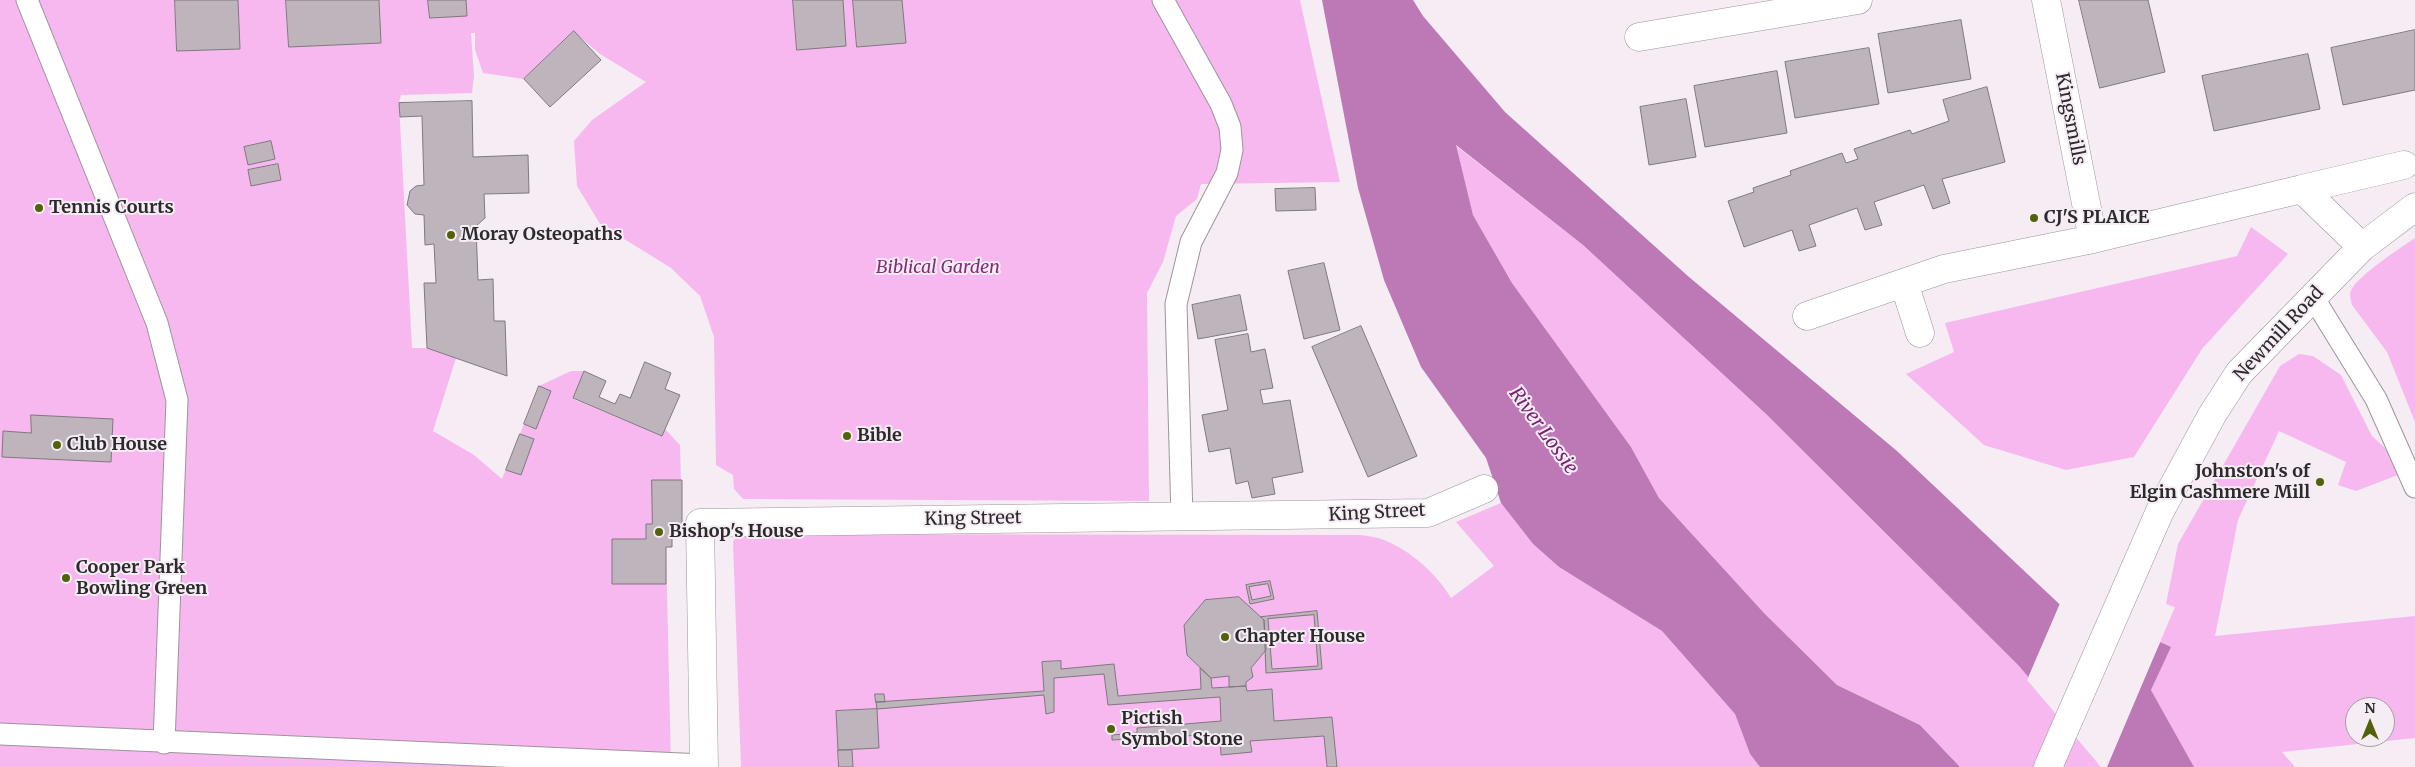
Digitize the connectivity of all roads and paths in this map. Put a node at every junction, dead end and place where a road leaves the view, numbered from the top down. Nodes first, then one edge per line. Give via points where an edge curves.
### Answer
1 (27, 0) edge
2 (1163, 0) edge
3 (1858, 0) edge
4 (2046, 0) edge
5 (1639, 36) dead end
6 (2404, 165) dead end
7 (2302, 189) junction
8 (2415, 207) edge
9 (2093, 239) junction
10 (2362, 248) junction
11 (1904, 283) junction
12 (2313, 297) junction
13 (1807, 316) dead end
14 (1920, 333) dead end
15 (2415, 487) edge
16 (1484, 489) dead end
17 (1182, 517) junction
18 (0, 734) edge
19 (164, 743) junction
20 (704, 766) edge
21 (2048, 767) edge

1 - 19 lane via 157,323 177,400
2 - 17 lane via 1221,104 1230,128 1232,150 1228,173 1191,242 1176,304
3 - 5 street
4 - 9 street, Kingsmills
6 - 7 street
7 - 9 street
7 - 10 street
8 - 10 street, Newmill Road
9 - 11 street via 1944,269
10 - 12 street, Newmill Road
11 - 13 street
11 - 14 street
12 - 15 lane via 2376,399
12 - 21 street, Newmill Road via 2239,373 2212,415 2160,512
16 - 17 street, King Street via 1428,513
17 - 20 street, King Street via 700,524
18 - 19 lane
19 - 20 lane

